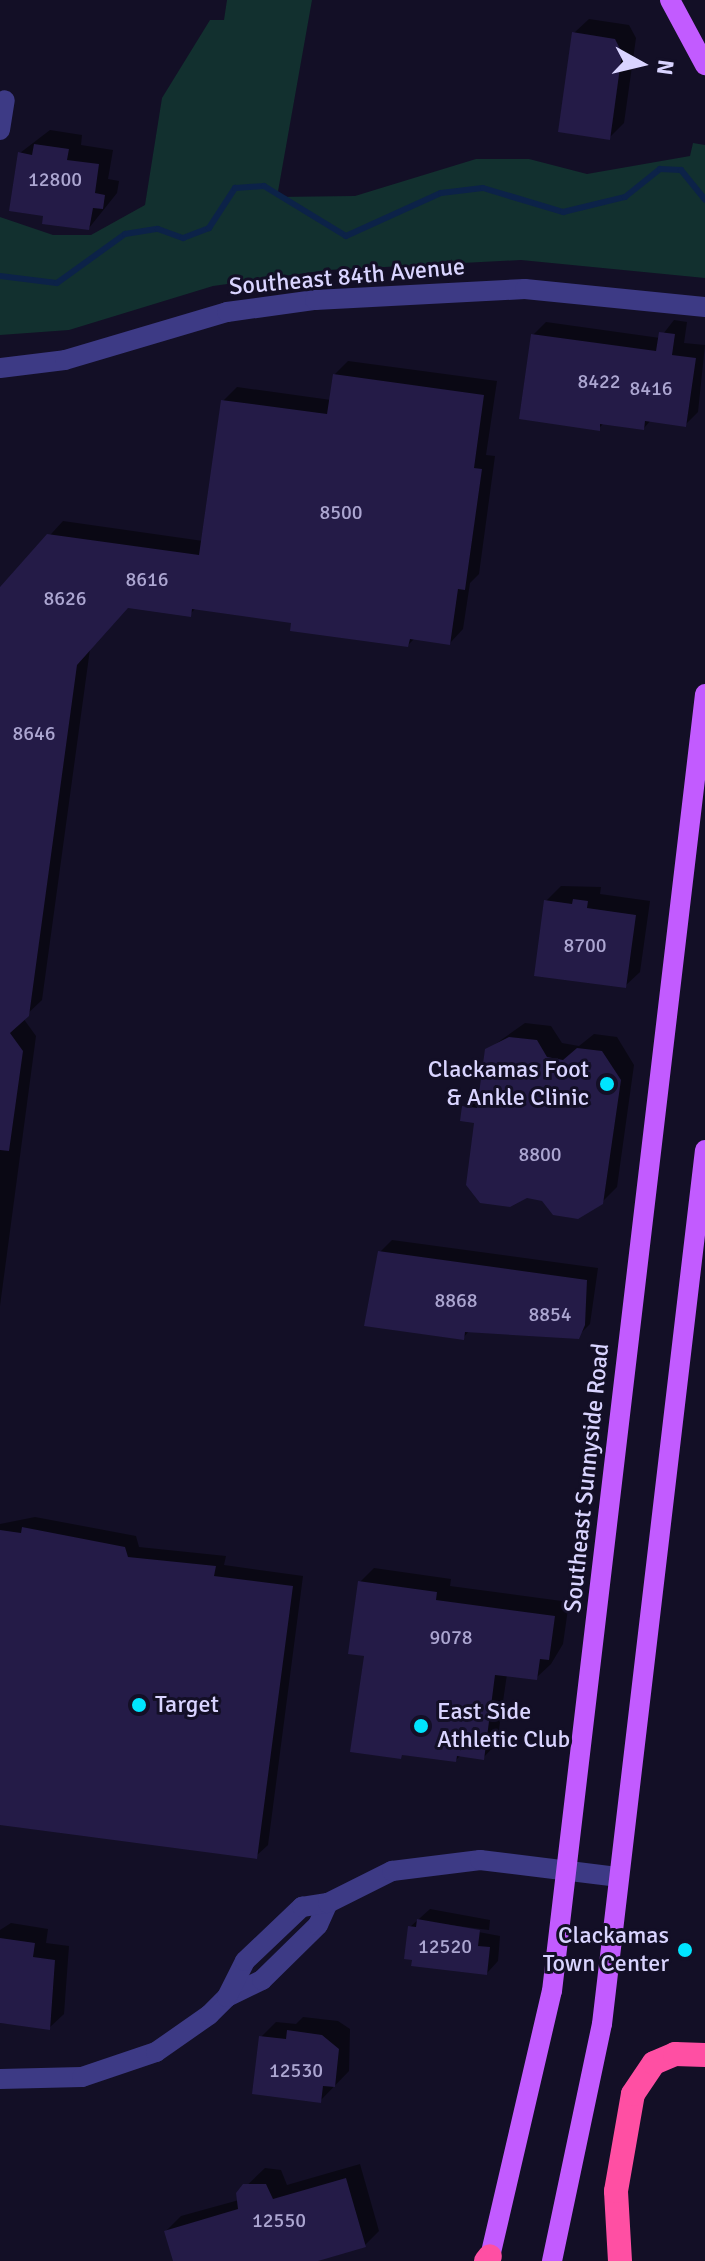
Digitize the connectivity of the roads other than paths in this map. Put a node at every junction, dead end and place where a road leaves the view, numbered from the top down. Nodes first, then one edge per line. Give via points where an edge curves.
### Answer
1 (670, 0) edge
2 (705, 65) edge
3 (5, 100) dead end
4 (0, 130) edge
5 (705, 307) edge
6 (0, 368) edge
7 (705, 694) edge
8 (705, 1150) edge
9 (568, 1869) junction
10 (619, 1877) junction
11 (705, 2055) edge
12 (0, 2079) edge
13 (488, 2259) edge
14 (552, 2261) edge
15 (620, 2261) edge

1 - 2 main road
3 - 4 street
5 - 6 street, Southeast 84th Avenue via 525,289 315,300 227,312 65,360
7 - 9 main road, Southeast Sunnyside Road
8 - 10 main road
9 - 10 street
9 - 12 street via 480,1860 430,1863 373,1878 328,1903 318,1925 262,1980 227,1997 191,2031 139,2061 65,2080
9 - 13 main road, Southeast Sunnyside Road via 530,2098
10 - 14 main road via 599,2041
11 - 15 highway via 675,2054 654,2063 633,2094 616,2191

